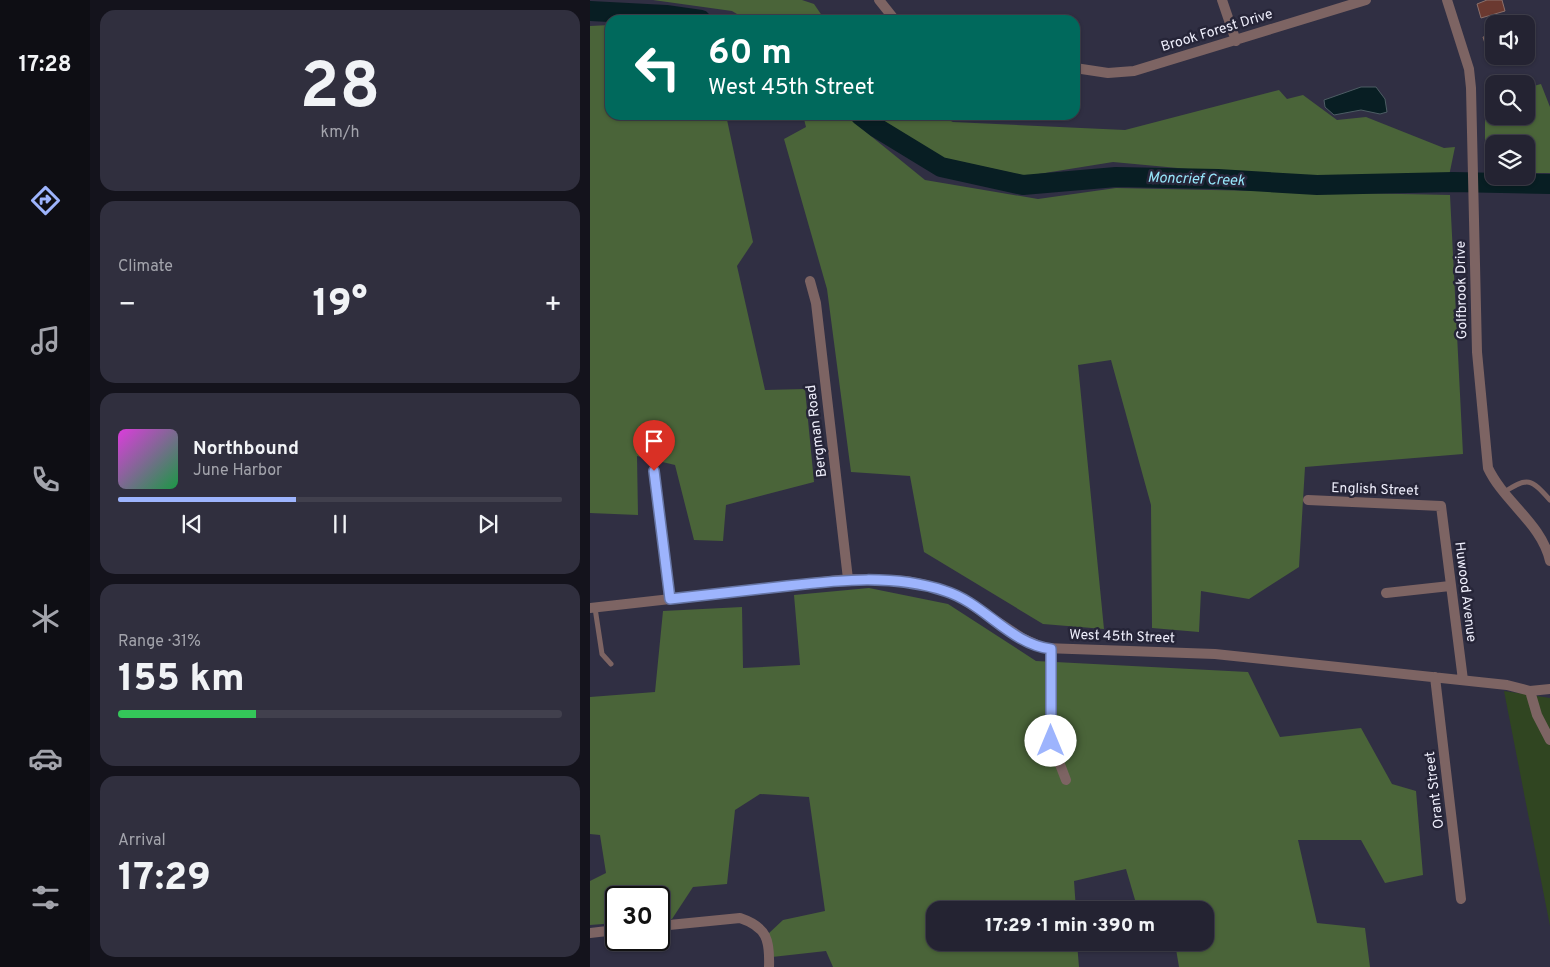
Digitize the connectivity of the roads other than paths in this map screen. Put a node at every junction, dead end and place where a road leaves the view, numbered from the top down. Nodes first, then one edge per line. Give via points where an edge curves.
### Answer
1 (879, 0) edge
2 (1222, 0) edge
3 (1366, 0) edge
4 (1447, 0) edge
5 (891, 15) edge
6 (1236, 41) junction
7 (1080, 69) edge
8 (810, 281) dead end
9 (654, 471) dead end
10 (1503, 493) junction
11 (1308, 500) dead end
12 (1550, 500) edge
13 (1441, 506) joint
14 (1550, 558) edge
15 (848, 579) junction
16 (1450, 586) junction
17 (1386, 593) dead end
18 (670, 599) junction
19 (592, 608) edge
20 (1051, 649) junction
21 (611, 664) dead end
22 (1435, 677) junction
23 (1463, 680) junction
24 (1550, 689) edge
25 (1530, 690) junction
26 (1550, 740) edge
27 (1066, 780) dead end
28 (1461, 899) dead end
29 (670, 925) edge
30 (605, 931) edge
31 (590, 933) edge
32 (769, 967) edge

1 - 5 street
2 - 6 street
3 - 6 street, Brook Forest Drive
4 - 10 street, Golfbrook Drive via 1469,69 1477,352 1488,468
6 - 7 street, Brook Forest Drive via 1134,71 1108,73
8 - 15 street, Bergman Road via 816,303
9 - 18 street
10 - 12 lane via 1527,480 1535,483
10 - 14 street, Golfbrook Drive via 1542,538
11 - 13 street, English Street
13 - 16 street, Huwood Avenue
15 - 18 street, West 45th Street
15 - 20 street, West 45th Street via 926,584 963,599 1032,644
16 - 17 street
16 - 23 street, Huwood Avenue
18 - 19 street, West 45th Street
19 - 21 lane via 602,654
20 - 22 street, West 45th Street via 1215,654
20 - 27 street via 1051,741
22 - 23 street, West 45th Street
22 - 28 street, Orant Street
23 - 25 street, West 45th Street
24 - 25 street, West 45th Street
25 - 26 street
29 - 32 street via 740,918 752,922 767,938
30 - 31 street

